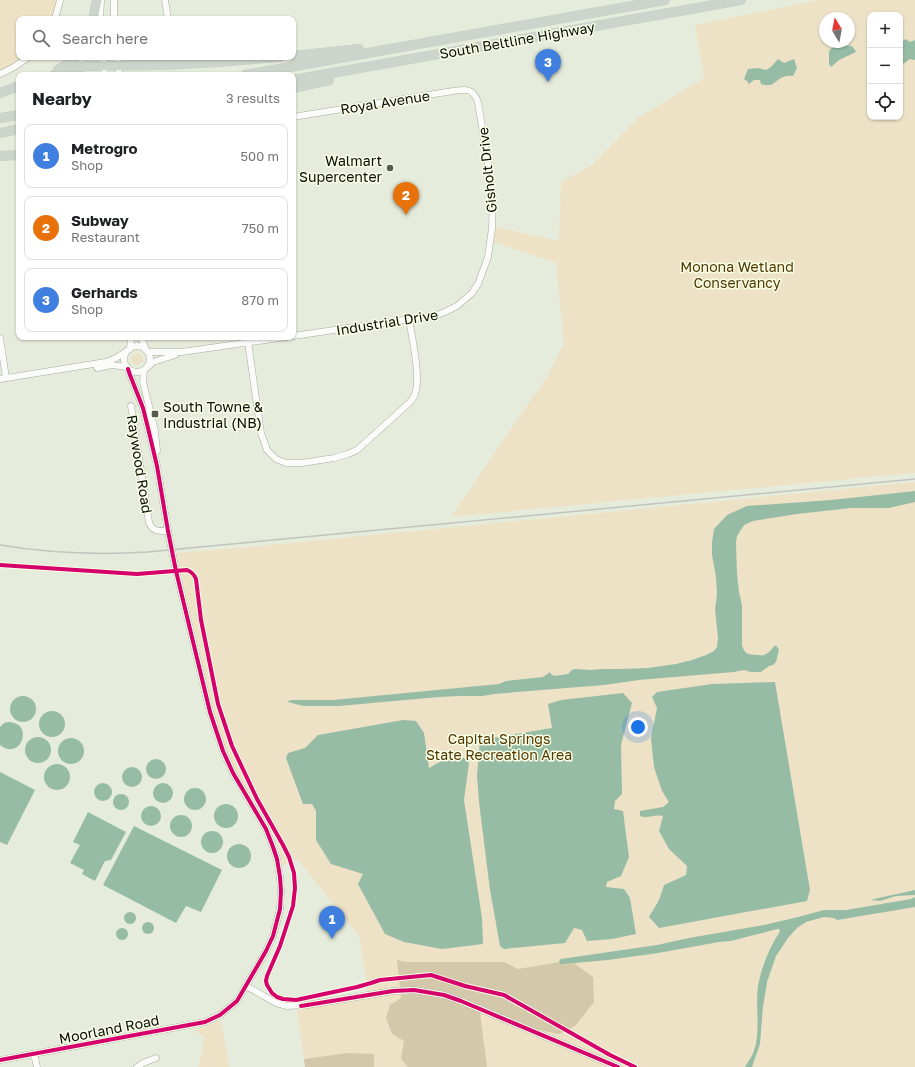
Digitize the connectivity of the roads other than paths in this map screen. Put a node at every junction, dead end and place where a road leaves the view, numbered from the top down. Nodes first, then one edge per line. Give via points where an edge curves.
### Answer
1 (60, 0) edge
2 (98, 0) edge
3 (102, 0) edge
4 (114, 0) edge
5 (165, 0) edge
6 (665, 0) edge
7 (741, 0) edge
8 (56, 16) edge
9 (94, 16) edge
10 (100, 16) edge
11 (114, 16) edge
12 (168, 16) edge
13 (430, 42) junction
14 (296, 56) edge
15 (432, 56) junction
16 (25, 60) edge
17 (72, 60) edge
18 (134, 60) edge
19 (243, 60) edge
20 (164, 65) junction
21 (104, 66) edge
22 (118, 66) edge
23 (55, 72) edge
24 (65, 72) edge
25 (262, 72) edge
26 (0, 74) edge
27 (296, 79) edge
28 (16, 87) edge
29 (296, 87) edge
30 (0, 93) edge
31 (475, 95) joint
32 (16, 115) edge
33 (296, 117) edge
34 (0, 118) edge
35 (16, 130) edge
36 (0, 133) edge
37 (16, 155) edge
38 (0, 156) edge
39 (484, 269) joint
40 (410, 319) junction
41 (296, 336) edge
42 (0, 338) edge
43 (131, 340) edge
44 (142, 340) edge
45 (263, 340) edge
46 (248, 342) junction
47 (129, 350) junction
48 (147, 351) junction
49 (182, 352) junction
50 (78, 367) junction
51 (128, 368) junction
52 (145, 369) junction
53 (3, 378) edge
54 (131, 406) dead end
55 (157, 466) junction
56 (168, 531) junction
57 (246, 986) junction
58 (34, 1054) junction
59 (156, 1058) dead end
60 (0, 1060) edge
61 (37, 1067) edge
62 (137, 1067) edge
63 (618, 1067) edge

1 - 8 street
2 - 9 highway
3 - 10 street
4 - 11 street
5 - 12 street
6 - 13 highway, South Beltline Highway
7 - 15 highway, South Beltline Highway
13 - 14 highway
13 - 25 highway, South Beltline Highway
15 - 27 highway, South Beltline Highway
15 - 29 highway
16 - 26 street
17 - 23 highway
18 - 20 highway
19 - 20 highway
20 - 22 highway
21 - 22 highway
21 - 24 highway via 86,66
28 - 30 highway
31 - 33 street, Royal Avenue via 463,90
31 - 39 street, Gisholt Drive via 482,123 493,197 492,228
32 - 34 highway
35 - 36 highway
37 - 38 highway
39 - 40 street, Industrial Drive via 472,293 457,306 437,315
40 - 41 street, Industrial Drive
40 - 46 street via 417,371 414,397 357,450 334,458 302,463 286,463 276,459 267,450 261,433
42 - 53 street
43 - 47 street
44 - 48 street
45 - 46 street
46 - 49 street
47 - 48 street via 138,347
47 - 50 street via 106,362
47 - 51 street via 124,358
48 - 49 street
48 - 52 street via 150,362
49 - 52 street via 153,362
50 - 51 street via 88,369 112,365
50 - 53 street
51 - 52 street via 136,372
51 - 55 street via 143,408
52 - 55 street via 143,382 155,431
54 - 56 street, Raywood Road via 150,526 155,530
55 - 56 street
56 - 57 street via 210,712 223,752 266,829 277,859 281,891 280,909 273,936
57 - 58 street, Moorland Road via 237,1001 205,1022
57 - 63 street via 276,1003 287,1006 393,991 414,990 444,995
58 - 60 street, Moorland Road
58 - 61 street
59 - 62 street

